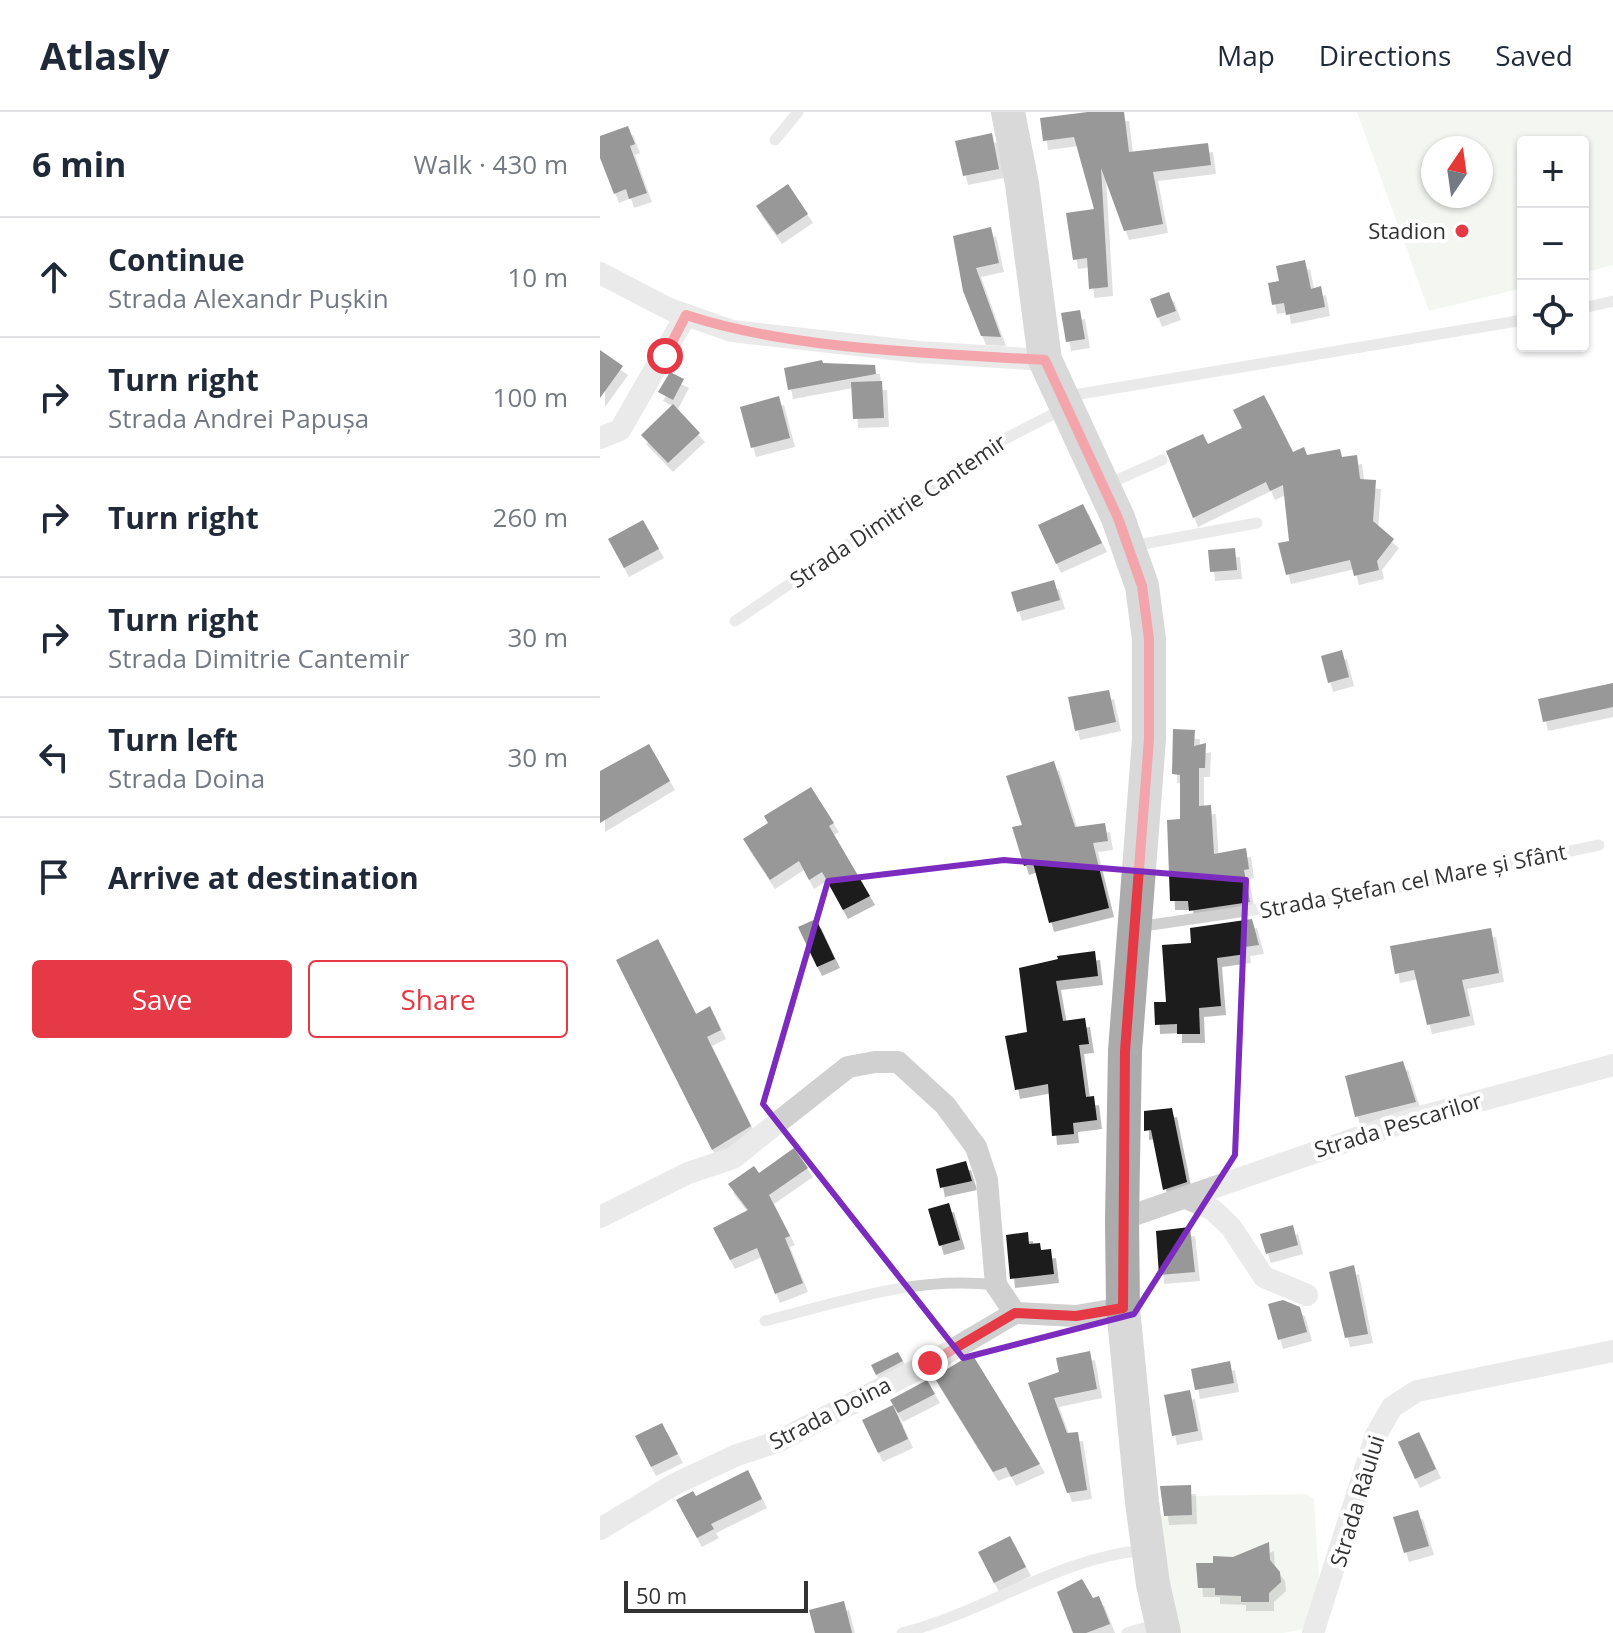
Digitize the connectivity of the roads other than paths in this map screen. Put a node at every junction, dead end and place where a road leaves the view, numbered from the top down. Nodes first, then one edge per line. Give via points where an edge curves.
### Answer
1 (798, 112) edge
2 (1008, 112) edge
3 (775, 140) dead end
4 (600, 273) edge
5 (1613, 301) edge
6 (1589, 307) edge
7 (686, 315) junction
8 (1517, 321) edge
9 (1045, 360) junction
10 (1062, 403) junction
11 (600, 438) edge
12 (1162, 460) dead end
13 (1104, 486) junction
14 (1257, 523) dead end
15 (1129, 547) junction
16 (735, 621) dead end
17 (1599, 845) dead end
18 (1132, 928) junction
19 (1613, 1065) edge
20 (1186, 1198) junction
21 (600, 1217) edge
22 (1122, 1219) junction
23 (996, 1285) junction
24 (1307, 1295) dead end
25 (1123, 1308) junction
26 (1015, 1313) junction
27 (765, 1321) dead end
28 (1613, 1351) edge
29 (600, 1529) edge
30 (1148, 1549) junction
31 (1163, 1628) edge
32 (902, 1633) edge
33 (1127, 1633) edge
34 (1313, 1633) edge

1 - 3 lane
2 - 9 main road
4 - 7 street
5 - 6 lane
7 - 9 street via 732,331
7 - 11 street via 620,430
8 - 10 lane
9 - 10 main road
10 - 13 main road
10 - 16 lane, Strada Dimitrie Cantemir
12 - 13 lane
13 - 15 main road
14 - 15 lane
15 - 18 main road via 1142,586 1151,686
17 - 18 lane, Strada Ștefan cel Mare și Sfânt via 1376,892
18 - 22 main road
19 - 20 street, Strada Pescarilor via 1412,1119
20 - 22 street, Strada Pescarilor
20 - 24 street via 1213,1210 1231,1227 1264,1277
21 - 23 street via 688,1173 733,1158 848,1067 898,1062 945,1105 976,1147 987,1180
22 - 25 main road
23 - 26 street
23 - 27 lane via 962,1280 924,1283
25 - 26 street via 1076,1316
25 - 30 main road
26 - 29 street, Strada Doina via 777,1442 675,1484
28 - 34 street, Strada Râului via 1417,1391 1392,1407 1376,1435
30 - 31 main road
30 - 32 lane via 1066,1567 993,1601
31 - 33 lane

